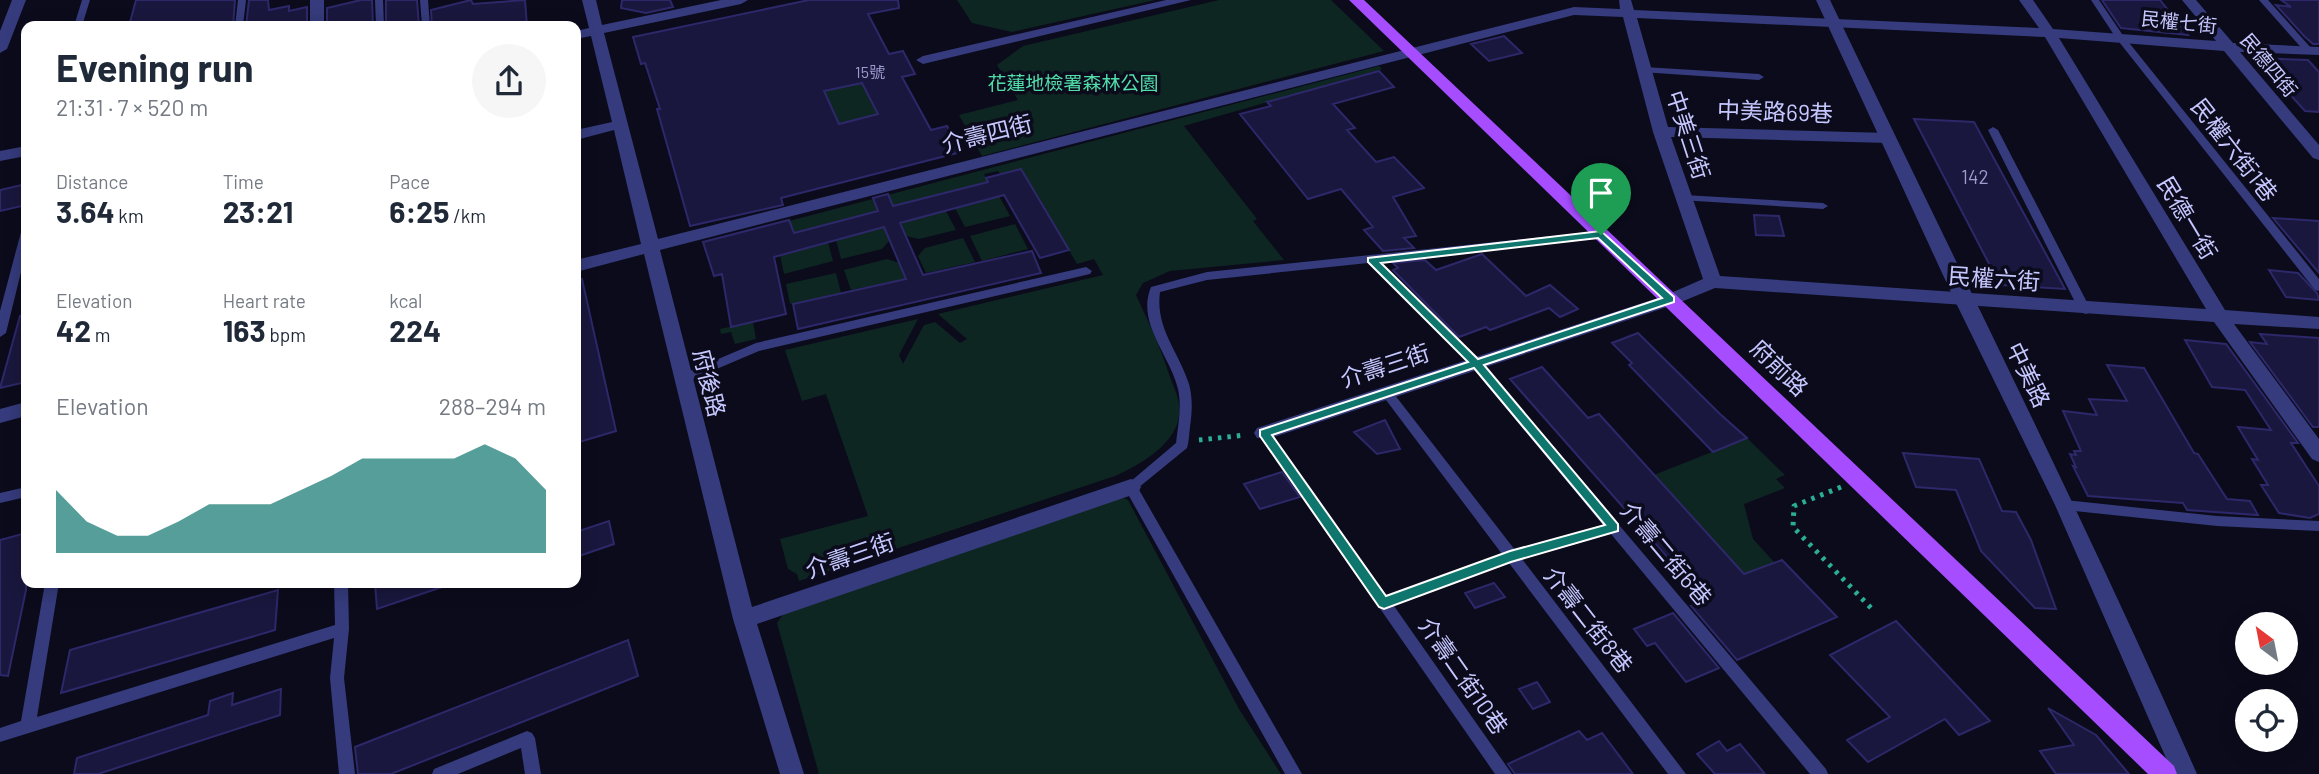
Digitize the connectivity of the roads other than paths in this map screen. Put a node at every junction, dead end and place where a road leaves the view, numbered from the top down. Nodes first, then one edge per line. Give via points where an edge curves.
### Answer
1 (19, 0) edge
2 (86, 0) edge
3 (242, 0) edge
4 (317, 0) edge
5 (379, 0) edge
6 (424, 0) edge
7 (589, 0) edge
8 (741, 0) edge
9 (1184, 0) edge
10 (1356, 0) edge
11 (1560, 0) edge
12 (1823, 0) edge
13 (2026, 0) edge
14 (2095, 0) edge
15 (2189, 0) edge
16 (2263, 0) edge
17 (1627, 7) edge
18 (1574, 11) junction
19 (80, 21) edge
20 (240, 21) edge
21 (317, 21) edge
22 (380, 21) edge
23 (426, 21) edge
24 (1835, 23) junction
25 (597, 30) junction
26 (581, 34) edge
27 (2050, 34) junction
28 (2119, 36) junction
29 (2229, 47) junction
30 (0, 49) edge
31 (1410, 50) junction
32 (2314, 50) edge
33 (923, 60) dead end
34 (1644, 70) junction
35 (1759, 77) dead end
36 (621, 124) junction
37 (1993, 130) dead end
38 (1661, 132) junction
39 (581, 134) edge
40 (1888, 138) junction
41 (21, 152) edge
42 (2319, 155) edge
43 (0, 156) edge
44 (1684, 198) junction
45 (1823, 206) dead end
46 (1601, 235) junction
47 (651, 247) junction
48 (21, 251) edge
49 (1372, 260) junction
50 (581, 265) edge
51 (1086, 271) dead end
52 (1713, 282) junction
53 (2319, 287) edge
54 (1670, 300) junction
55 (1964, 302) junction
56 (2085, 310) junction
57 (2219, 316) junction
58 (2319, 323) edge
59 (0, 333) edge
60 (1476, 363) junction
61 (682, 379) junction
62 (1387, 393) junction
63 (21, 410) edge
64 (0, 416) edge
65 (1264, 433) joint
66 (2319, 454) edge
67 (1131, 487) junction
68 (21, 493) edge
69 (0, 498) edge
70 (2064, 505) junction
71 (2319, 527) edge
72 (1614, 528) junction
73 (1510, 557) junction
74 (51, 588) edge
75 (341, 588) edge
76 (1384, 603) junction
77 (744, 619) junction
78 (342, 629) junction
79 (29, 725) junction
80 (0, 735) edge
81 (347, 774) edge
82 (440, 774) edge
83 (533, 774) edge
84 (792, 774) edge
85 (1294, 774) edge
86 (1504, 774) edge
87 (1678, 774) edge
88 (1820, 774) edge
89 (2165, 774) edge
90 (2185, 774) edge

1 - 30 street
2 - 19 lane
3 - 20 lane
4 - 21 street
5 - 22 lane
6 - 23 lane
7 - 25 street, 府後路
8 - 25 street
9 - 33 street
10 - 31 main road, 府前路
11 - 18 street
12 - 24 street, 中美路
13 - 27 street, 民德一街
14 - 28 lane, 民權六街1巷
15 - 29 street, 民德四街
16 - 32 lane
17 - 18 street, 民權七街
17 - 24 street, 民權七街
17 - 34 street, 中美三街
18 - 31 street, 民權七街
24 - 27 street, 民權七街
24 - 40 street, 中美路
25 - 26 street
25 - 36 street, 府後路
27 - 28 street, 民權七街
27 - 57 street, 民德一街
28 - 29 street, 民權七街
28 - 53 lane, 民權六街1巷
29 - 32 street, 民權七街
29 - 42 street, 民德四街
31 - 46 main road, 府前路
31 - 47 street, 介壽四街
34 - 35 lane
34 - 38 street, 中美三街
36 - 39 street
36 - 47 street, 府後路
37 - 56 lane
38 - 40 street, 中美路69巷
38 - 44 street, 中美三街
40 - 55 street, 中美路
41 - 43 street
44 - 45 lane
44 - 52 street, 中美三街
46 - 49 lane
46 - 54 main road, 府前路
47 - 50 street, 介壽四街
47 - 61 street, 府後路
48 - 59 lane
49 - 60 lane, 介壽二街6巷
49 - 67 lane via 1207,276 1155,290 1151,303 1159,333 1186,399 1182,445
51 - 61 lane via 756,347
52 - 54 street, 民權六街
52 - 55 street, 民權六街
54 - 60 street, 介壽三街
54 - 89 main road, 府前路
55 - 56 street, 民權六街
55 - 70 street, 中美路
56 - 57 street, 民權六街
57 - 58 street, 民權六街
57 - 66 street, 民德一街
60 - 62 street, 介壽三街
60 - 72 lane, 介壽二街6巷
61 - 77 street, 府後路
62 - 65 street, 介壽三街
62 - 73 lane, 介壽二街8巷
63 - 64 street
65 - 76 lane, 介壽二街10巷
67 - 77 street, 介壽三街
67 - 85 lane
68 - 69 lane
70 - 71 lane
70 - 90 street, 中美路
72 - 73 lane
72 - 88 lane, 介壽二街6巷
73 - 76 lane
73 - 87 lane, 介壽二街8巷
74 - 79 lane
75 - 78 lane
76 - 86 lane, 介壽二街10巷
77 - 84 street, 府後路
78 - 79 lane
78 - 81 lane via 337,678
79 - 80 lane
82 - 83 lane via 527,738

